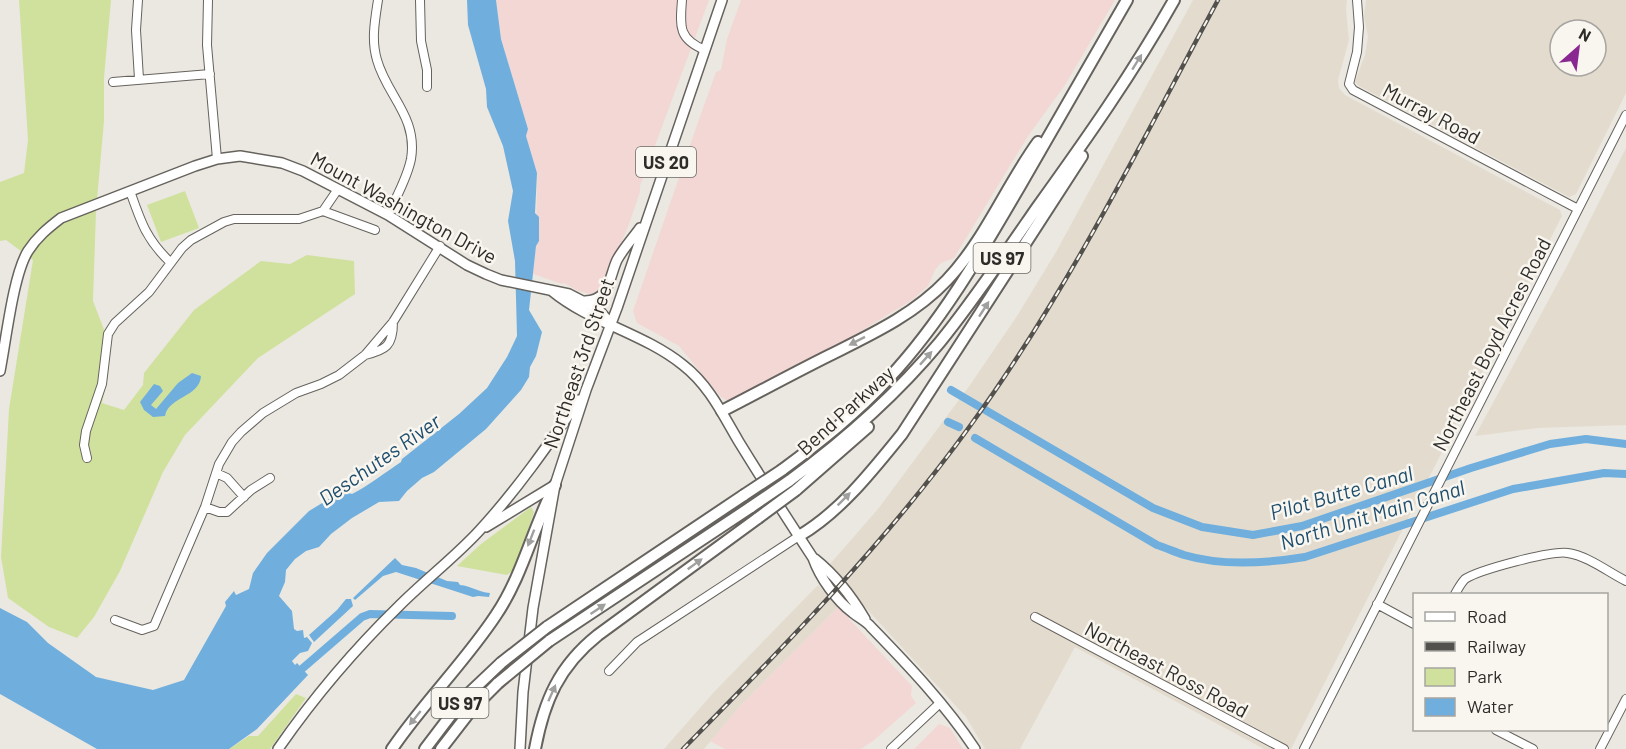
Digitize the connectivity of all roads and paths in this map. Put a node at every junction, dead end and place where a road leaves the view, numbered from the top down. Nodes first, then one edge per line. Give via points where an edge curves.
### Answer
1 (138, 0) edge
2 (208, 0) edge
3 (378, 0) edge
4 (420, 0) edge
5 (682, 0) edge
6 (722, 0) edge
7 (1127, 0) edge
8 (1174, 0) edge
9 (1357, 0) edge
10 (705, 50) junction
11 (210, 74) junction
12 (140, 79) junction
13 (113, 82) dead end
14 (1122, 86) junction
15 (427, 87) dead end
16 (1073, 93) junction
17 (1626, 114) edge
18 (217, 159) junction
19 (338, 189) junction
20 (130, 191) junction
21 (1578, 209) junction
22 (323, 211) junction
23 (388, 215) junction
24 (646, 221) junction
25 (375, 230) dead end
26 (440, 246) junction
27 (170, 262) junction
28 (552, 291) junction
29 (582, 301) junction
30 (610, 323) junction
31 (0, 371) edge
32 (586, 390) junction
33 (722, 411) junction
34 (87, 458) dead end
35 (216, 473) junction
36 (270, 478) dead end
37 (555, 485) junction
38 (793, 485) junction
39 (244, 497) junction
40 (205, 507) junction
41 (479, 531) junction
42 (799, 536) junction
43 (1626, 581) edge
44 (1456, 593) edge
45 (1377, 604) junction
46 (1035, 617) dead end
47 (115, 620) dead end
48 (1413, 623) edge
49 (609, 671) dead end
50 (1626, 699) edge
51 (940, 703) junction
52 (1500, 731) edge
53 (278, 749) edge
54 (392, 749) edge
55 (425, 749) edge
56 (441, 749) edge
57 (520, 749) edge
58 (535, 749) edge
59 (891, 749) edge
60 (975, 749) edge
61 (1284, 749) edge
62 (1304, 749) edge
63 (1533, 749) edge
64 (1600, 749) edge

1 - 12 street
2 - 11 street
3 - 23 street via 374,51 381,72 403,109 411,144 408,169
4 - 15 street
5 - 10 street via 682,32 687,40
6 - 10 main road, Northeast 3rd Street / US 20
7 - 16 highway, Bend Parkway / US 97
14 -> 8 highway, Bend Parkway / US 97
9 - 21 street, Murray Road via 1357,52 1349,84 1353,90
10 - 24 main road, Northeast 3rd Street / US 20
11 - 12 street
11 - 18 street
12 - 13 street
38 -> 14 highway, Bend Parkway / US 97 via 864,421 940,342
42 -> 14 highway via 873,470 902,434 1085,152
16 -> 33 highway via 1023,164 975,244 935,292 884,327
16 - 55 highway, Bend Parkway / US 97, bridge via 967,275 889,378 853,414 782,470 547,627 501,663 463,699
17 - 21 street, Northeast Boyd Acres Road
18 - 19 main road, Mount Washington Drive via 240,156 282,163
18 - 20 main road, Mount Washington Drive
19 - 22 street
19 - 23 main road, Mount Washington Drive
20 - 27 street via 144,231
20 - 31 main road, Mount Washington Drive via 61,218 44,231 27,253 18,275
21 - 45 street, Northeast Boyd Acres Road
22 - 25 street
22 - 27 street via 299,219 245,218 224,222 191,240
23 - 26 main road, Mount Washington Drive
24 - 29 main road via 618,259 606,292 592,301
24 - 30 main road, Northeast 3rd Street / US 20
26 - 28 main road, Mount Washington Drive via 501,280
26 - 35 street via 393,322 365,355 346,371 296,393 252,421 232,442
27 - 34 street via 149,292 108,334 102,384 86,431
28 - 29 main road, Mount Washington Drive
28 - 30 main road, Mount Washington Drive via 566,303
29 - 30 main road, Mount Washington Drive via 598,309
30 - 32 main road, Northeast 3rd Street / US 20
30 - 33 main road via 684,366
32 - 37 main road, Northeast 3rd Street / US 20
32 - 41 main road via 536,463
33 - 42 main road
35 - 39 street via 227,478
35 - 40 street
36 - 39 street
37 - 41 main road
37 -> 54 highway via 497,614
37 - 57 main road, Northeast 3rd Street / US 20 via 532,608
56 -> 38 highway, Bend Parkway / US 97, bridge via 472,709 549,641 751,507
58 -> 38 highway, bridge via 551,693 576,654 758,518
39 - 40 street via 227,512
40 - 47 street via 154,626 142,630
41 - 53 main road via 382,622 326,685
42 - 49 street via 637,642
42 - 51 main road via 868,624
43 - 44 street via 1567,552 1519,560 1467,578
45 - 48 street
45 - 62 street, Northeast Boyd Acres Road
46 - 61 street, Northeast Ross Road
50 - 64 street
51 - 59 street
51 - 60 main road
52 - 63 street

